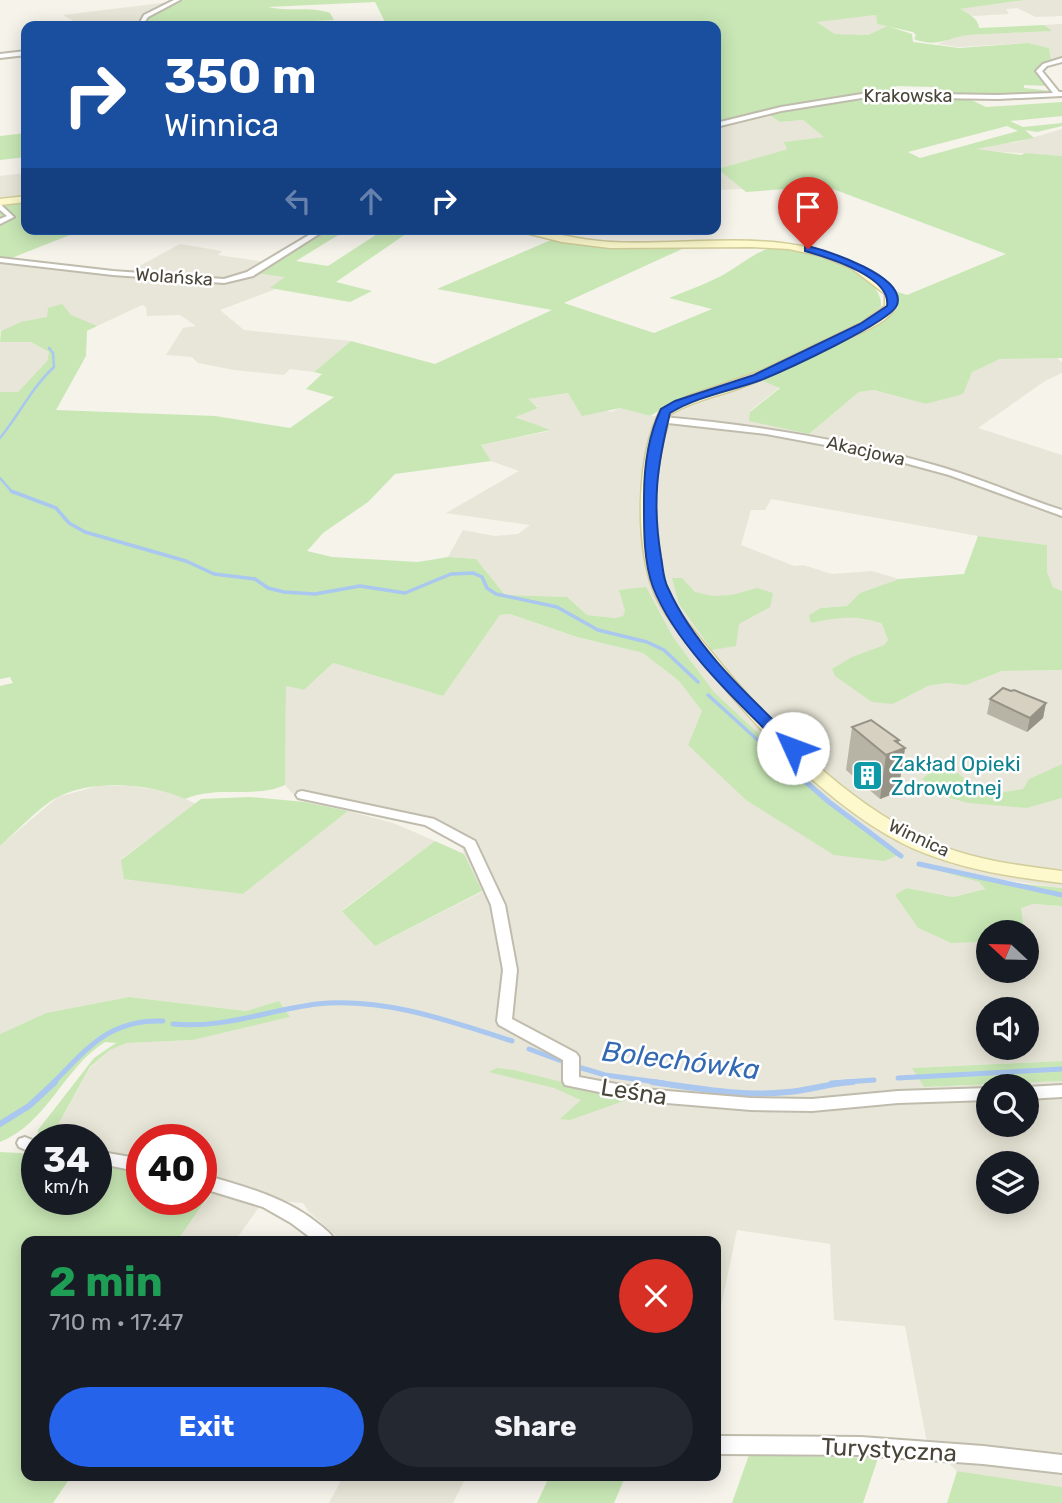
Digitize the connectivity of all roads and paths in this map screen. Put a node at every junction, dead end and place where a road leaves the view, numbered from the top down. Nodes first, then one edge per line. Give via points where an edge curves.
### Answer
1 (178, 0) edge
2 (143, 21) edge
3 (21, 54) edge
4 (0, 56) edge
5 (1062, 60) edge
6 (1059, 94) edge
7 (721, 124) edge
8 (21, 199) edge
9 (0, 200) edge
10 (0, 222) edge
11 (314, 235) edge
12 (549, 235) edge
13 (0, 260) edge
14 (11, 261) junction
15 (0, 267) edge
16 (662, 419) junction
17 (1062, 513) edge
18 (302, 795) dead end
19 (1062, 877) edge
20 (1062, 1091) edge
21 (1039, 1092) edge
22 (976, 1094) edge
23 (217, 1186) edge
24 (322, 1236) edge
25 (721, 1445) edge
26 (1062, 1464) edge

1 - 2 street
3 - 4 street
5 - 6 street via 1039,71
6 - 7 street, Krakowska via 868,95
8 - 9 street
9 - 10 street via 11,217
11 - 14 street, Wolańska via 234,280
12 - 16 street via 605,245 808,249 863,269 891,295 885,313 864,326 758,377 679,403
13 - 14 street, Wolańska
14 - 15 street
16 - 17 street, Akacjowa via 774,430 853,447 937,468
16 - 19 street, Winnica via 651,464 650,505 659,586 724,680 826,778 901,834 992,865
18 - 22 street, Leśna via 429,822 470,844 498,905 510,970 504,1021 570,1057 571,1081 719,1103 813,1105
20 - 21 street
23 - 24 street via 273,1203
25 - 26 street, Turystyczna via 861,1446

